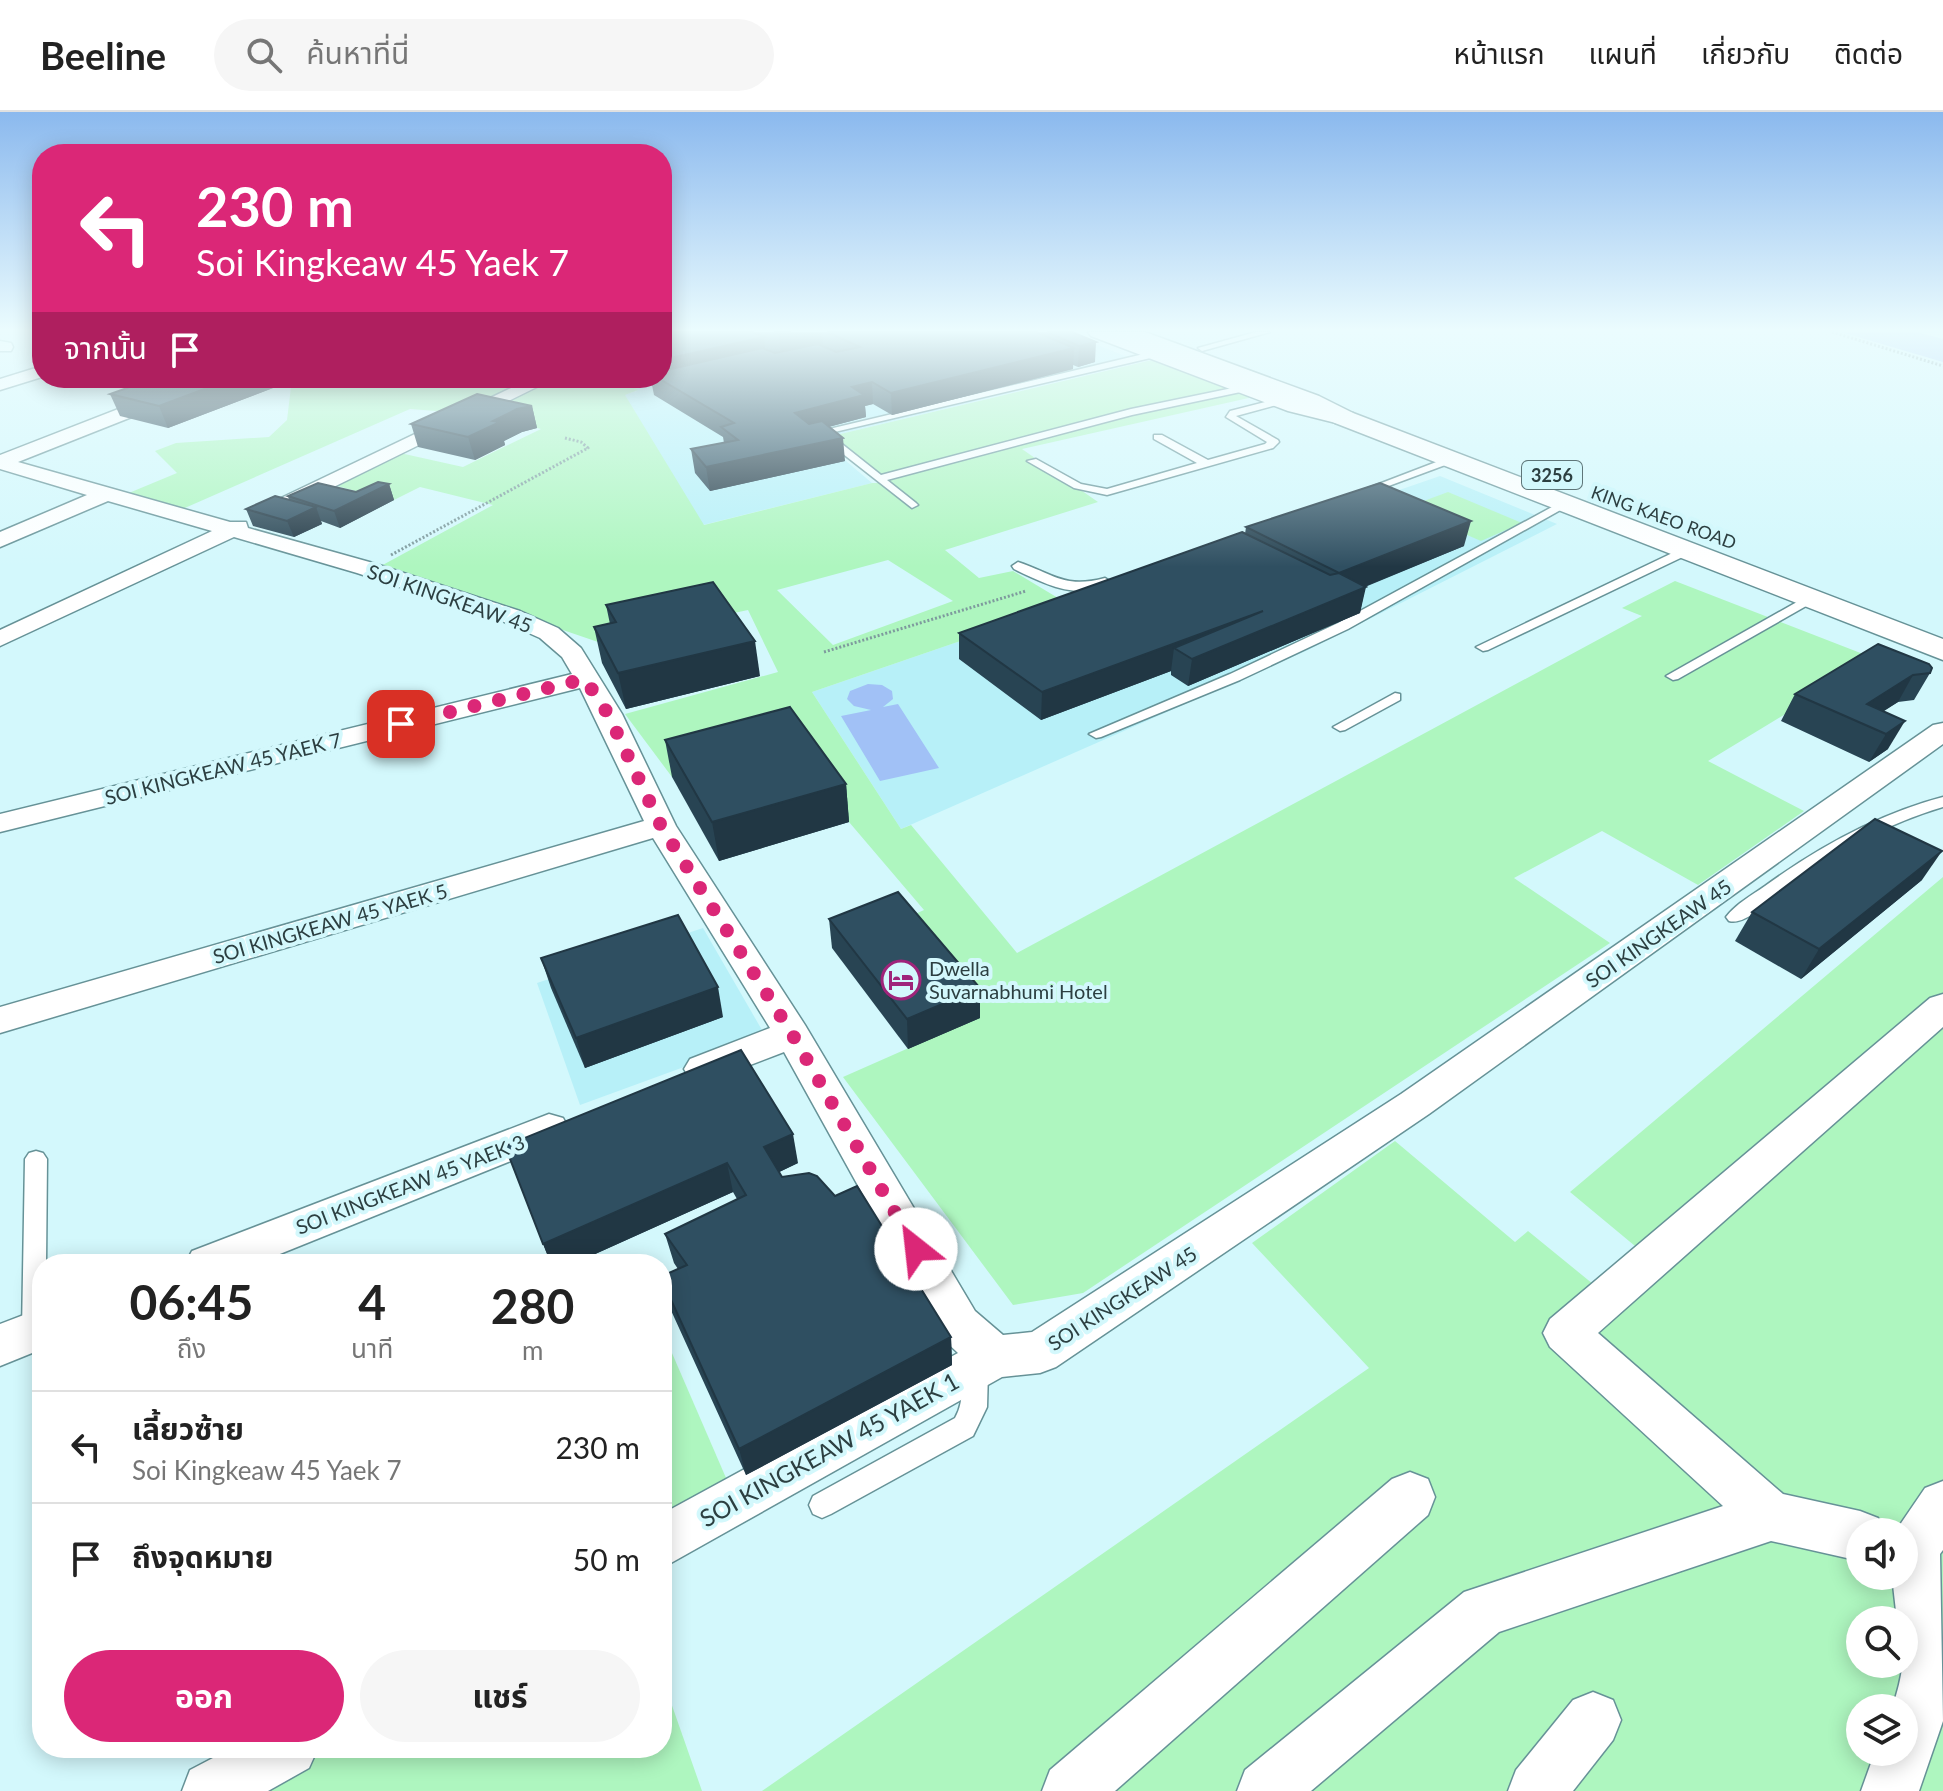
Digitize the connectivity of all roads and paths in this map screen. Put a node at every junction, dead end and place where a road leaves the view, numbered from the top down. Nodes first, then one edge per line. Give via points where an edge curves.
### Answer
1 (132, 410) edge
2 (483, 410) edge
3 (903, 410) edge
4 (1139, 410) edge
5 (1244, 410) edge
6 (1316, 410) edge
7 (1329, 410) edge
8 (1373, 410) edge
9 (1344, 418) junction
10 (802, 437) edge
11 (1158, 437) dead end
12 (565, 438) dead end
13 (838, 446) edge
14 (1452, 459) junction
15 (1032, 461) dead end
16 (0, 463) edge
17 (1207, 464) junction
18 (880, 478) junction
19 (104, 495) junction
20 (1347, 498) edge
21 (1567, 503) junction
22 (912, 505) dead end
23 (232, 530) junction
24 (0, 540) edge
25 (1752, 549) dead end
26 (1687, 550) junction
27 (1018, 566) dead end
28 (365, 568) junction
29 (1113, 579) edge
30 (1052, 583) junction
31 (1811, 598) junction
32 (0, 639) edge
33 (1483, 647) dead end
34 (1943, 650) edge
35 (824, 652) dead end
36 (1673, 676) dead end
37 (585, 679) junction
38 (1395, 697) dead end
39 (1340, 727) dead end
40 (1943, 731) edge
41 (1096, 734) dead end
42 (1943, 802) edge
43 (0, 823) edge
44 (661, 826) junction
45 (1763, 876) junction
46 (1735, 917) dead end
47 (1943, 1007) edge
48 (0, 1020) edge
49 (792, 1034) junction
50 (675, 1080) edge
51 (587, 1114) edge
52 (36, 1159) dead end
53 (232, 1254) edge
54 (25, 1335) edge
55 (986, 1363) junction
56 (1410, 1497) dead end
57 (822, 1505) dead end
58 (1771, 1516) junction
59 (1846, 1533) edge
60 (1920, 1533) edge
61 (672, 1536) edge
62 (1593, 1720) dead end
63 (263, 1758) edge
64 (223, 1773) edge
65 (1071, 1791) edge
66 (1266, 1791) edge
67 (1537, 1791) edge
68 (1890, 1791) edge

1 - 16 street
2 - 23 street
3 - 10 lane
4 - 18 lane
5 - 17 lane via 1231,417 1274,442
6 - 9 main road, KING KAEO ROAD / 3256
7 - 9 main road, KING KAEO ROAD / 3256
8 - 25 main road, KING KAEO ROAD / 3256
9 - 14 main road, KING KAEO ROAD / 3256
11 - 17 lane
12 - 28 path via 588,448
13 - 18 lane
14 - 20 lane
14 - 21 main road, KING KAEO ROAD / 3256
15 - 17 lane via 1095,492
16 - 19 street, SOI KINGKEAW 45
18 - 22 lane
19 - 23 street, SOI KINGKEAW 45
19 - 24 street
21 - 26 main road, KING KAEO ROAD / 3256
21 - 41 lane via 1343,626
23 - 28 street, SOI KINGKEAW 45
23 - 32 street
26 - 31 main road, KING KAEO ROAD / 3256
26 - 33 lane
27 - 30 lane
28 - 37 street, SOI KINGKEAW 45 via 549,633 572,653
29 - 30 lane via 1083,589
30 - 35 path
31 - 34 main road, KING KAEO ROAD / 3256
31 - 36 lane
37 - 43 street, SOI KINGKEAW 45 YAEK 7
37 - 44 street, SOI KINGKEAW 45 via 608,714
38 - 39 lane
40 - 45 street, SOI KINGKEAW 45
42 - 45 lane via 1906,811
44 - 48 street, SOI KINGKEAW 45 YAEK 5
44 - 49 street, SOI KINGKEAW 45
45 - 46 lane
45 - 55 street, SOI KINGKEAW 45 via 1040,1352
47 - 58 street via 1566,1333
49 - 50 street
49 - 55 street, SOI KINGKEAW 45
51 - 53 street, SOI KINGKEAW 45 YAEK 3
52 - 54 lane
55 - 57 lane via 964,1427
55 - 61 street, SOI KINGKEAW 45 YAEK 1
56 - 65 street
58 - 59 street
58 - 66 street via 1483,1611
60 - 68 street via 1931,1676
62 - 67 street
63 - 64 street

